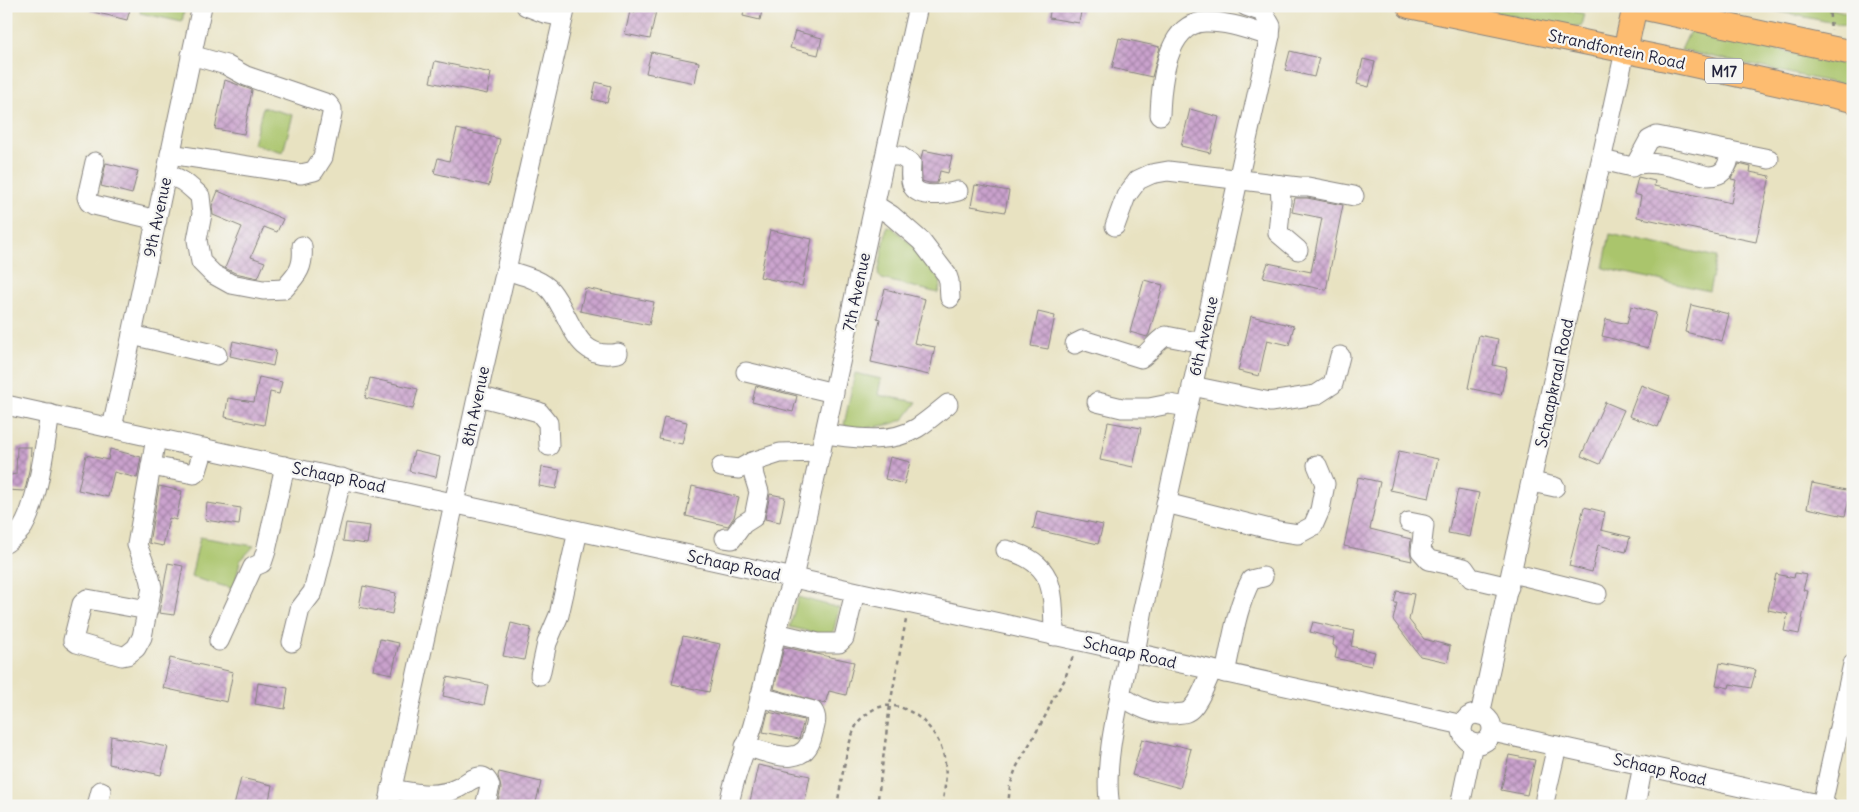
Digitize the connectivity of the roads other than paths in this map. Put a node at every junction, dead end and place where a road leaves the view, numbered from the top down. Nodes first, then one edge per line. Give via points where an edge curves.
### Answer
1 (202, 6) edge
2 (526, 6) edge
3 (918, 6) edge
4 (1246, 6) edge
5 (1409, 6) edge
6 (1636, 6) edge
7 (564, 12) edge
8 (1269, 27) junction
9 (1625, 50) junction
10 (1853, 53) edge
11 (191, 55) junction
12 (1853, 100) edge
13 (1160, 115) dead end
14 (1730, 151) junction
15 (170, 154) junction
16 (886, 156) junction
17 (1769, 159) dead end
18 (1602, 160) junction
19 (95, 162) dead end
20 (1636, 164) junction
21 (166, 175) junction
22 (1238, 181) junction
23 (1280, 185) junction
24 (958, 191) dead end
25 (1354, 196) dead end
26 (875, 205) junction
27 (157, 220) junction
28 (1115, 226) dead end
29 (302, 246) dead end
30 (1298, 250) dead end
31 (506, 270) junction
32 (950, 298) dead end
33 (132, 335) junction
34 (1202, 343) junction
35 (1075, 344) dead end
36 (618, 353) dead end
37 (217, 356) dead end
38 (1340, 356) dead end
39 (746, 372) dead end
40 (1192, 386) junction
41 (834, 393) junction
42 (478, 396) junction
43 (1097, 402) dead end
44 (948, 404) dead end
45 (6, 405) edge
46 (1188, 407) junction
47 (50, 414) junction
48 (112, 428) junction
49 (825, 434) junction
50 (156, 438) junction
51 (549, 446) dead end
52 (204, 448) junction
53 (821, 452) junction
54 (752, 462) junction
55 (1317, 465) dead end
56 (152, 466) junction
57 (285, 466) junction
58 (721, 466) dead end
59 (342, 478) junction
60 (1532, 482) junction
61 (1554, 487) dead end
62 (454, 503) junction
63 (1166, 503) junction
64 (1409, 522) dead end
65 (578, 530) junction
66 (725, 538) dead end
67 (6, 543) edge
68 (1006, 550) dead end
69 (1263, 577) dead end
70 (793, 578) junction
71 (1510, 580) junction
72 (855, 592) junction
73 (1597, 594) dead end
74 (148, 610) dead end
75 (776, 633) junction
76 (1054, 636) junction
77 (219, 641) dead end
78 (292, 642) dead end
79 (1132, 653) junction
80 (1853, 664) edge
81 (1219, 672) junction
82 (540, 675) dead end
83 (1120, 695) junction
84 (760, 698) junction
85 (1480, 715) junction
86 (1463, 725) junction
87 (1493, 732) junction
88 (1473, 744) junction
89 (745, 746) junction
90 (1557, 746) junction
91 (1644, 765) junction
92 (390, 797) edge
93 (1545, 798) dead end
94 (444, 800) edge
95 (1778, 801) edge
96 (1825, 805) edge
97 (485, 806) edge
98 (730, 806) edge
99 (1110, 806) edge
100 (1460, 806) edge
101 (1636, 806) edge

1 - 11 street, 9th Avenue
2 - 7 street via 544,13
3 - 16 street, 7th Avenue
4 - 8 street via 1263,12
5 - 9 main road, Strandfontein Road / M17
6 - 9 main road
6 - 10 main road
7 - 31 street, 8th Avenue
8 - 13 street via 1204,22 1182,31 1175,41 1161,86
8 - 22 street, 6th Avenue
9 - 12 main road, Strandfontein Road / M17
9 - 18 street, Schaapkraal Road
11 - 15 street, 9th Avenue
11 - 15 street via 328,104 332,114 323,157 314,171 300,174
14 - 17 street
14 - 20 street via 1657,136 1649,140
14 - 20 street via 1730,161 1717,176 1655,164
15 - 21 street, 9th Avenue
16 - 24 street via 900,156 910,163 913,187 921,193
16 - 26 street, 7th Avenue
18 - 20 street via 1632,167
18 - 60 street, Schaapkraal Road
19 - 27 street via 87,197 89,202
21 - 27 street, 9th Avenue
21 - 29 street via 184,181 200,196 202,214 197,240 200,262 231,284 263,290 284,289 298,273 303,257
22 - 23 street
22 - 28 street via 1168,171 1151,174 1138,180 1126,196
22 - 34 street, 6th Avenue
23 - 25 street
23 - 30 street via 1278,233
26 - 32 street via 921,242 947,275
26 - 41 street, 7th Avenue
27 - 33 street, 9th Avenue
31 - 36 street via 535,280 551,292 588,349 596,353
31 - 42 street, 8th Avenue
33 - 37 street
33 - 48 street, 9th Avenue
34 - 35 street via 1166,336 1157,340 1152,350 1141,358 1083,340
34 - 40 street, 6th Avenue
38 - 40 street via 1333,384 1316,395 1270,402
39 - 41 street
40 - 46 street, 6th Avenue
41 - 49 street, 7th Avenue
42 - 51 street via 539,412 548,423
42 - 62 street, 8th Avenue
43 - 46 street via 1122,408 1169,404
44 - 49 street via 901,435 860,439
45 - 47 street, Schaap Road
46 - 63 street, 6th Avenue
47 - 48 street, Schaap Road
47 - 67 street via 28,517 22,528
48 - 50 street, Schaap Road
49 - 53 street, 7th Avenue
50 - 52 street, Schaap Road
50 - 56 street
52 - 56 street via 194,474
52 - 57 street, Schaap Road
53 - 54 street via 780,453
53 - 70 street, 7th Avenue
54 - 58 street via 739,469
54 - 66 street via 759,492 754,517 732,539
55 - 63 street via 1325,484 1320,510 1313,526 1298,534
56 - 74 street via 137,545 152,587
57 - 59 street, Schaap Road
57 - 77 street via 262,563 253,567
59 - 62 street, Schaap Road
59 - 78 street via 313,592 300,609
60 - 61 street
60 - 71 street, Schaapkraal Road
62 - 65 street, Schaap Road
62 - 92 street, 8th Avenue
63 - 79 street, 6th Avenue
64 - 71 street via 1424,525 1421,551 1429,560 1464,568 1472,578
65 - 70 street, Schaap Road
65 - 82 street via 559,615 547,643
68 - 76 street via 1037,562 1048,578 1053,596
69 - 81 street via 1252,580 1247,589
70 - 72 street, Schaap Road
70 - 75 street, 7th Avenue
71 - 73 street
71 - 85 street, Schaapkraal Road
72 - 75 street via 844,638 839,644 818,643
72 - 76 street, Schaap Road
75 - 84 street, 7th Avenue
76 - 79 street, Schaap Road
79 - 81 street, Schaap Road
79 - 83 street, 6th Avenue
80 - 96 street
81 - 83 street via 1187,713 1150,712
81 - 86 street, Schaap Road
83 - 99 street, 6th Avenue via 1109,770
84 - 89 street, 7th Avenue
84 - 89 street via 813,711 816,721 811,743 808,749 795,757
85 - 86 street via 1471,716
85 - 87 street via 1490,720
86 - 88 street via 1465,736
87 - 88 street via 1480,744
87 - 90 street, Schaap Road
88 - 100 street
89 - 98 street, 7th Avenue
90 - 91 street, Schaap Road
90 - 93 street
91 - 95 street, Schaap Road
91 - 101 street
92 - 94 street
94 - 97 street via 481,776 490,786
95 - 96 street, Schaap Road

